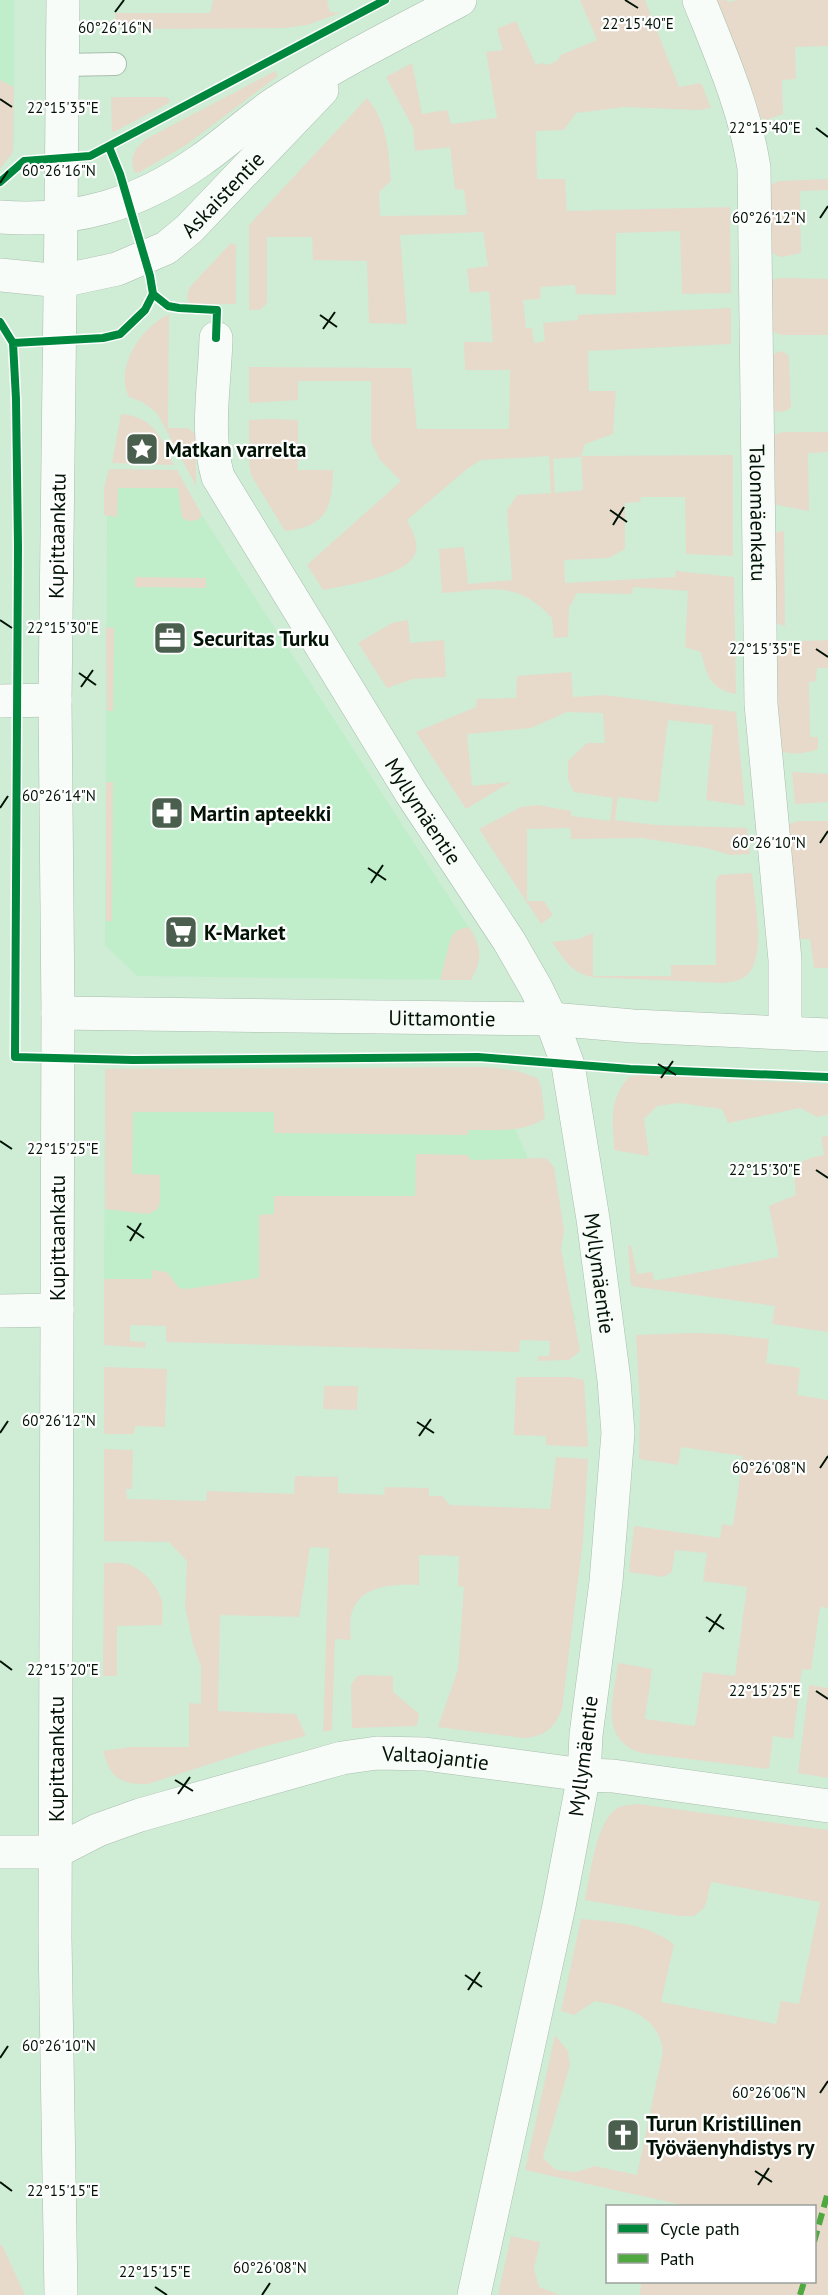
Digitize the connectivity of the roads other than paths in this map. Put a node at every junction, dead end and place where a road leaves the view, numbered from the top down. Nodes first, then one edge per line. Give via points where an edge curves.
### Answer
1 (63, 0) edge
2 (459, 0) edge
3 (699, 0) edge
4 (355, 57) junction
5 (115, 64) dead end
6 (62, 65) junction
7 (0, 217) edge
8 (61, 217) junction
9 (0, 275) edge
10 (61, 281) junction
11 (216, 338) dead end
12 (55, 700) junction
13 (0, 701) edge
14 (58, 1013) junction
15 (550, 1019) junction
16 (784, 1032) junction
17 (828, 1035) edge
18 (57, 1310) junction
19 (0, 1311) edge
20 (584, 1775) junction
21 (828, 1806) edge
22 (0, 1852) edge
23 (55, 1852) junction
24 (61, 2295) edge
25 (474, 2295) edge

1 - 6 street, Kupittaankatu
2 - 4 street, Askaistentie
3 - 16 street, Talonmäenkatu via 740,105 754,168 761,704 785,960
4 - 8 street, Askaistentie via 277,103 200,161 150,192 118,205
4 - 10 street, Askaistentie via 196,222 166,248 117,269
5 - 6 lane
6 - 8 street, Kupittaankatu
7 - 8 street, Askaistentie
8 - 10 street, Kupittaankatu
9 - 10 street, Askaistentie
10 - 12 street, Kupittaankatu
11 - 15 street, Myllymäentie via 212,435 218,477 411,793 509,941
12 - 13 street
12 - 14 street, Kupittaankatu
14 - 15 street, Uittamontie
14 - 18 street, Kupittaankatu
15 - 16 street, Uittamontie
15 - 20 street, Myllymäentie via 568,1065 593,1219 618,1433
16 - 17 street, Uittamontie
18 - 19 street
18 - 23 street, Kupittaankatu
20 - 21 street, Valtaojantie
20 - 23 street, Valtaojantie via 425,1754 377,1753 342,1758 140,1815 98,1830
20 - 25 street, Myllymäentie
22 - 23 street
23 - 24 street, Kupittaankatu

